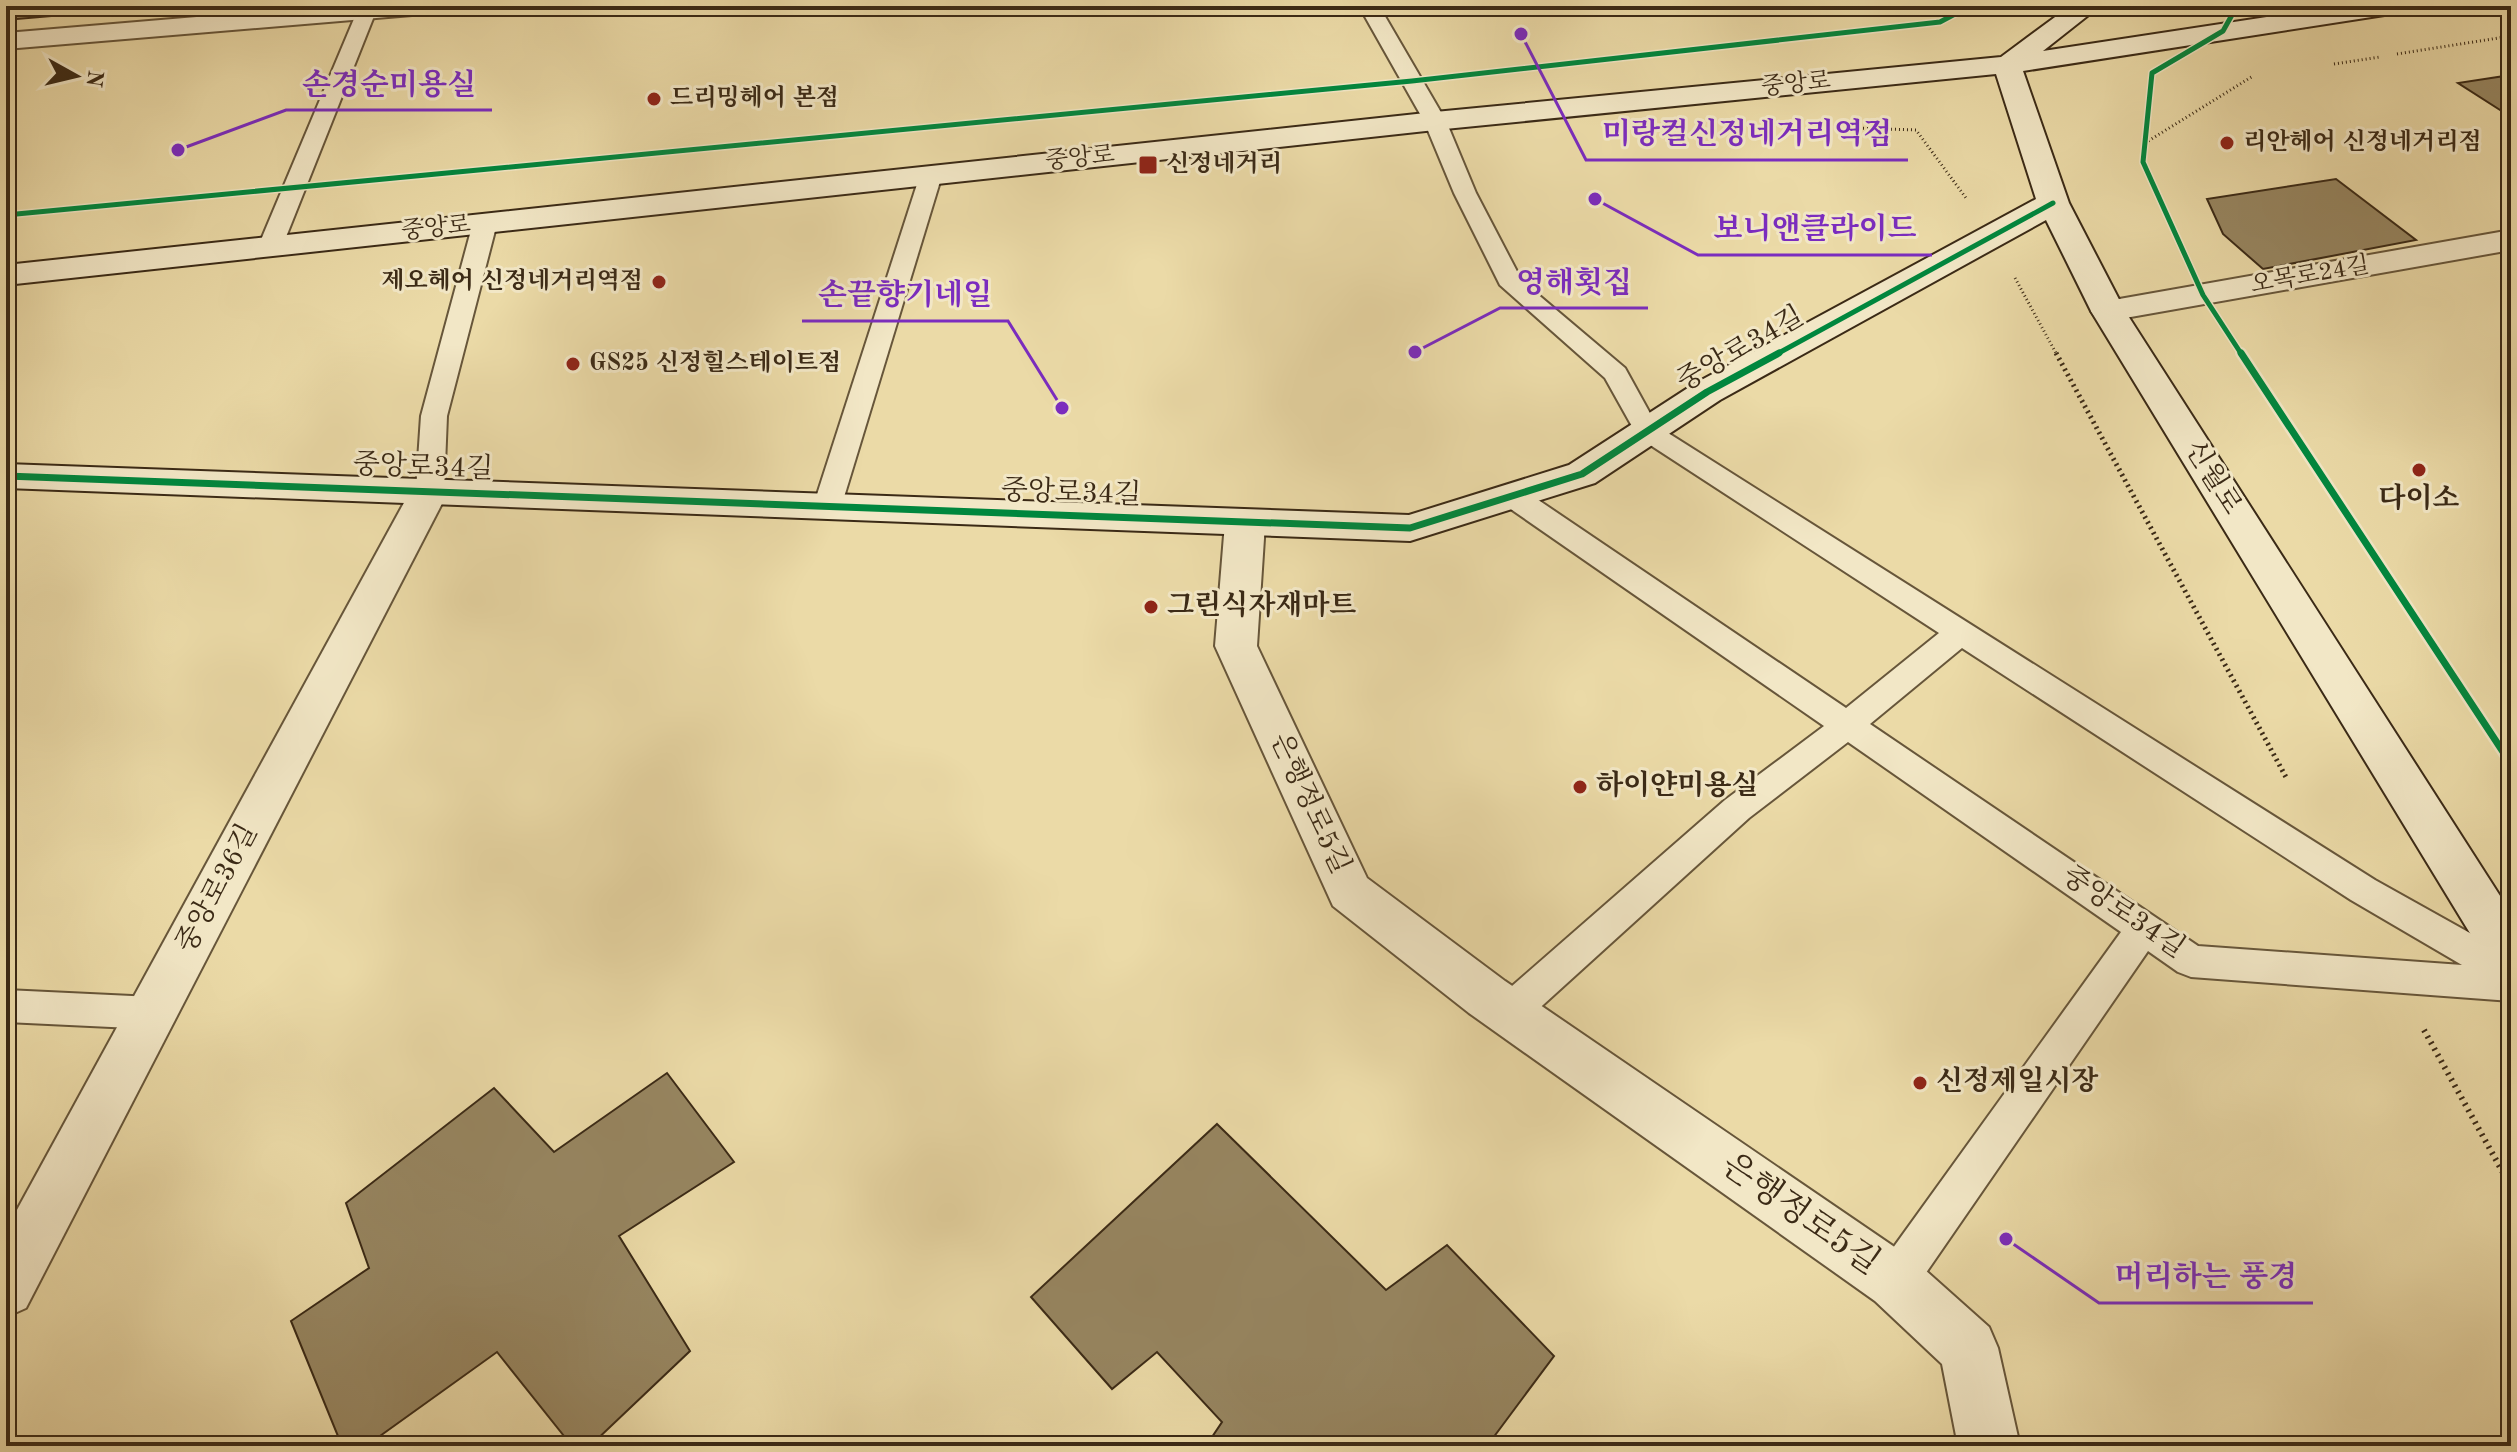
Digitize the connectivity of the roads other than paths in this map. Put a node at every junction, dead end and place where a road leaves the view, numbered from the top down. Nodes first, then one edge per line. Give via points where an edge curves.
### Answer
1 (424, 6) edge
2 (1369, 6) edge
3 (2087, 6) edge
4 (2391, 6) edge
5 (366, 11) junction
6 (6, 41) edge
7 (2007, 65) junction
8 (1435, 121) junction
9 (931, 175) junction
10 (2053, 203) junction
11 (485, 223) junction
12 (2511, 240) edge
13 (270, 247) junction
14 (6, 275) edge
15 (2108, 311) junction
16 (1647, 431) junction
17 (6, 476) edge
18 (430, 490) junction
19 (1512, 496) junction
20 (827, 507) junction
21 (1245, 523) junction
22 (1960, 632) junction
23 (1849, 724) junction
24 (2143, 929) junction
25 (2511, 956) edge
26 (2511, 975) edge
27 (2511, 985) edge
28 (6, 1006) edge
29 (1509, 1012) junction
30 (153, 1013) junction
31 (1895, 1281) junction
32 (6, 1288) edge
33 (1989, 1446) edge

1 - 5 street
2 - 8 lane
3 - 7 street
4 - 7 street, 중앙로
5 - 6 street
5 - 13 lane
7 - 8 street, 중앙로
7 - 10 street, 신월로
8 - 9 street, 중앙로
8 - 16 lane via 1512,285 1616,374
9 - 11 street, 중앙로
9 - 20 lane
10 - 15 street, 신월로
10 - 16 street, 중앙로34길 via 1707,392
11 - 13 street, 중앙로
11 - 18 lane via 434,416
12 - 15 street, 오목로24길
13 - 14 street, 중앙로
15 - 25 street, 신월로
16 - 19 street, 중앙로34길 via 1582,474
16 - 22 lane
17 - 18 street, 중앙로34길
18 - 20 street, 중앙로34길
18 - 30 street, 중앙로36길
19 - 21 street, 중앙로34길 via 1410,528
19 - 23 lane, 중앙로34길
20 - 21 street, 중앙로34길
21 - 29 street, 은행정로5길 via 1236,646 1350,892
22 - 23 lane
22 - 26 lane via 2363,890
23 - 24 lane, 중앙로34길
23 - 29 lane via 1737,809
24 - 27 lane, 중앙로34길 via 2191,961
24 - 31 lane, 은행정로5길
28 - 30 lane
29 - 31 street, 은행정로5길
30 - 32 street, 중앙로36길
31 - 33 street, 은행정로5길 via 1968,1348

